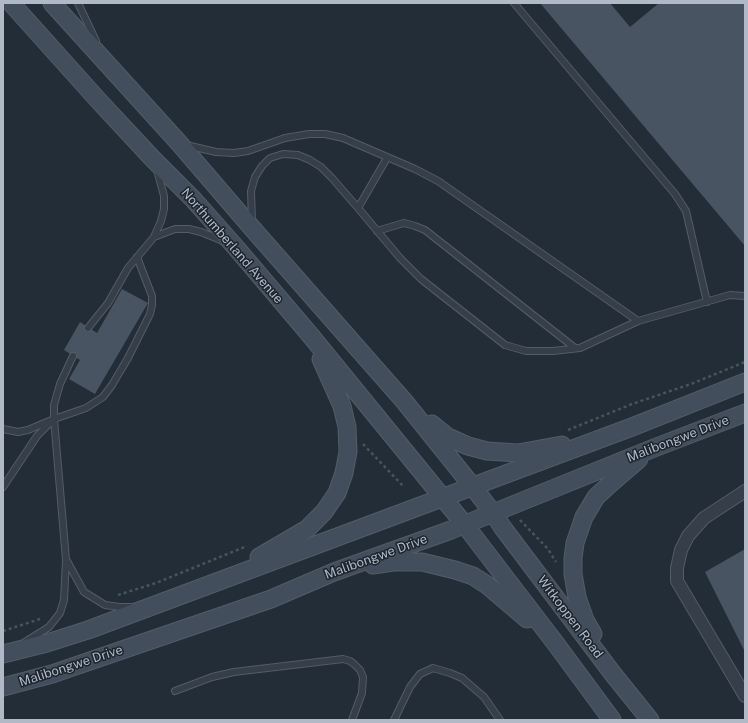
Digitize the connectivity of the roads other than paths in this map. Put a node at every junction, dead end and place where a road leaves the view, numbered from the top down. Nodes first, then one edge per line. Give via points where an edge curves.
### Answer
1 (12, 3) edge
2 (52, 3) edge
3 (78, 3) edge
4 (514, 3) edge
5 (104, 59) junction
6 (179, 143) junction
7 (152, 158) junction
8 (387, 158) junction
9 (358, 208) junction
10 (252, 228) junction
11 (377, 231) junction
12 (154, 237) junction
13 (238, 250) junction
14 (137, 257) junction
15 (745, 296) edge
16 (707, 302) junction
17 (638, 321) junction
18 (88, 328) dead end
19 (311, 336) junction
20 (575, 348) junction
21 (73, 356) dead end
22 (743, 381) edge
23 (404, 401) junction
24 (745, 414) edge
25 (54, 419) junction
26 (632, 427) junction
27 (3, 429) edge
28 (654, 448) junction
29 (473, 486) junction
30 (3, 487) edge
31 (745, 491) edge
32 (442, 498) junction
33 (493, 513) junction
34 (465, 525) junction
35 (66, 560) junction
36 (334, 572) junction
37 (221, 580) junction
38 (149, 607) junction
39 (556, 644) junction
40 (3, 654) edge
41 (613, 674) junction
42 (3, 687) edge
43 (175, 691) dead end
44 (745, 696) edge
45 (352, 720) edge
46 (394, 720) edge
47 (500, 720) edge
48 (612, 720) edge
49 (650, 720) edge

1 - 7 main road, Northumberland Avenue
2 - 5 main road, Northumberland Avenue
3 - 5 lane
4 - 16 lane via 675,194 686,211
5 - 6 main road, Northumberland Avenue
6 - 8 lane via 216,152 234,153 248,151 285,138 325,134 343,138
6 - 10 main road, Northumberland Avenue
7 - 12 lane via 164,196 164,209
7 - 13 main road, Northumberland Avenue
8 - 9 lane
8 - 17 lane via 438,182
9 - 10 lane via 321,167 298,155 282,154 270,158 255,177 251,191
9 - 11 lane
10 - 23 main road, Northumberland Avenue
11 - 20 lane via 404,223 425,230
11 - 20 lane via 421,279 505,345 526,351
12 - 13 lane via 175,230 189,229 215,237
12 - 14 lane
13 - 19 main road, Northumberland Avenue
14 - 18 lane via 108,303
14 - 25 lane via 152,296 152,305 128,358 103,397 86,408
15 - 16 lane via 730,295
16 - 17 lane
17 - 20 lane
19 - 32 main road, Northumberland Avenue
19 - 37 main road via 342,406 347,427 348,452 337,494 307,529
21 - 25 lane via 58,391
22 - 26 main road
23 - 26 main road via 448,437 468,446 501,453 545,448
23 - 29 main road, Northumberland Avenue
24 - 28 main road, Malibongwe Drive
25 - 27 lane via 18,432
25 - 30 lane via 37,436
25 - 35 lane
26 - 29 main road
28 - 33 main road, Malibongwe Drive
28 - 41 main road via 596,497 584,517 575,544 573,574 577,597 585,620
29 - 32 main road
29 - 33 main road, Witkoppen Road
31 - 44 street via 704,518 688,536 681,550 677,568 677,581
32 - 34 main road, Northumberland Avenue
32 - 37 main road
33 - 34 main road, Malibongwe Drive
33 - 41 main road, Witkoppen Road
34 - 36 main road, Malibongwe Drive
34 - 39 main road
35 - 38 lane via 84,592 99,602 120,607
35 - 40 lane via 64,600 60,613 49,627
36 - 39 main road via 393,562 422,562 455,570 473,576 487,585
36 - 42 main road, Malibongwe Drive via 271,599 52,674
37 - 38 main road
38 - 40 main road via 88,630
39 - 48 main road
41 - 49 main road, Witkoppen Road
43 - 45 lane via 212,677 242,671 343,659 354,664 363,677 362,693
46 - 47 lane via 410,687 420,674 433,668 462,678 484,697

